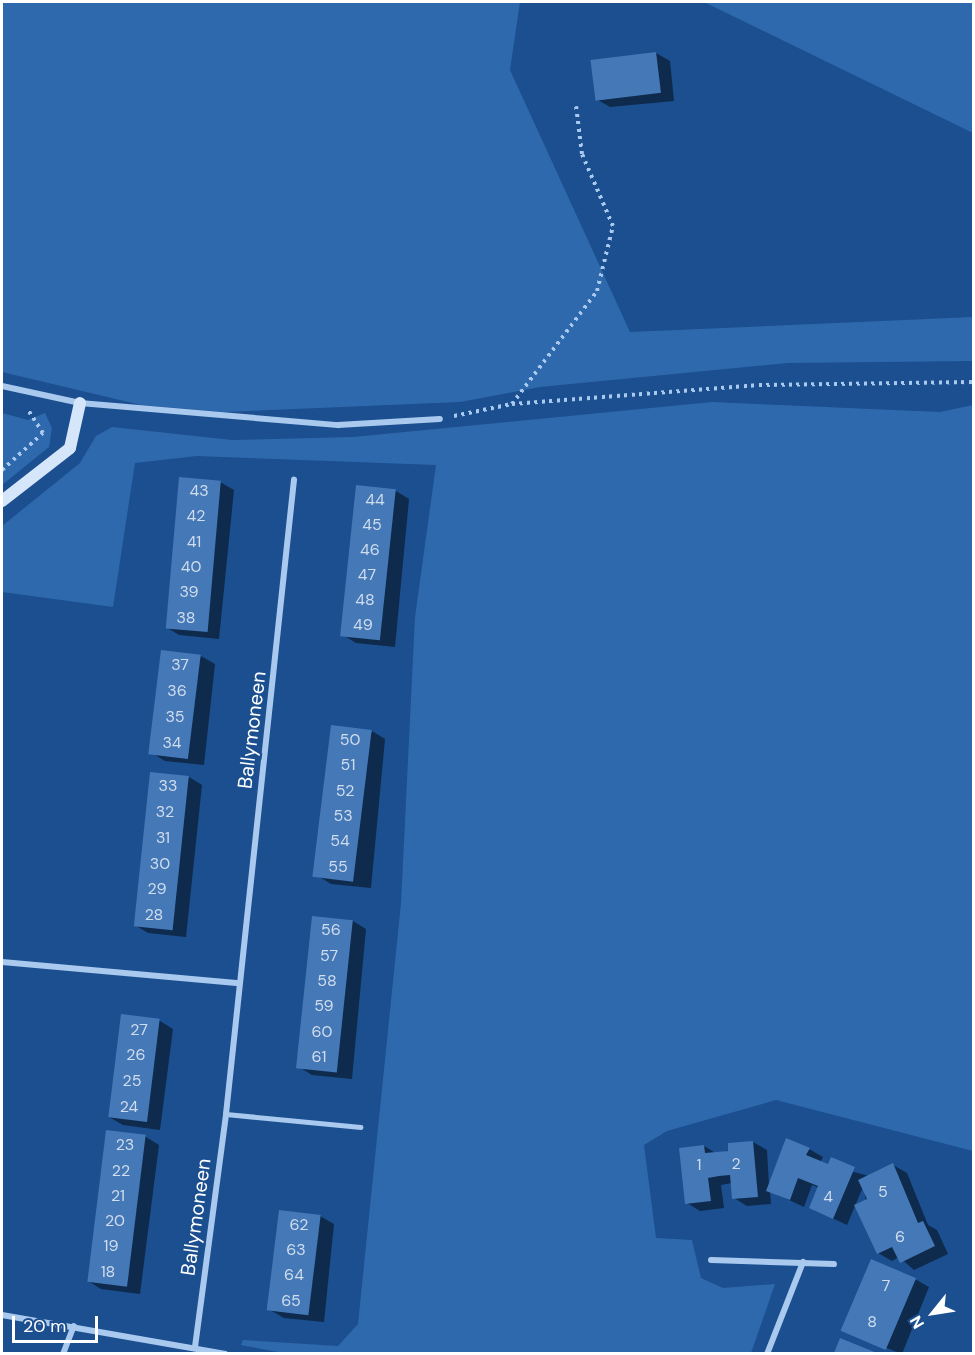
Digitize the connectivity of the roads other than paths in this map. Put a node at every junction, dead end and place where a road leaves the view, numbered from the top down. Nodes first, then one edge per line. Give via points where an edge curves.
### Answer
1 (2, 386) edge
2 (80, 403) junction
3 (440, 419) road end
4 (294, 480) dead end
5 (2, 501) edge
6 (2, 962) edge
7 (239, 983) junction
8 (226, 1114) junction
9 (360, 1127) dead end
10 (711, 1260) dead end
11 (803, 1262) junction
12 (834, 1264) dead end
13 (2, 1315) edge
14 (74, 1326) junction
15 (195, 1347) junction
16 (63, 1353) edge
17 (226, 1353) edge
18 (767, 1353) edge

1 - 2 street
2 - 3 street via 338,425
2 - 5 main road via 70,448
4 - 7 street, Ballymoneen
6 - 7 street
7 - 8 street, Ballymoneen
8 - 9 lane
8 - 15 street, Ballymoneen
10 - 11 street
11 - 12 street
11 - 18 street
13 - 14 street
14 - 15 street
14 - 16 street
15 - 17 street

